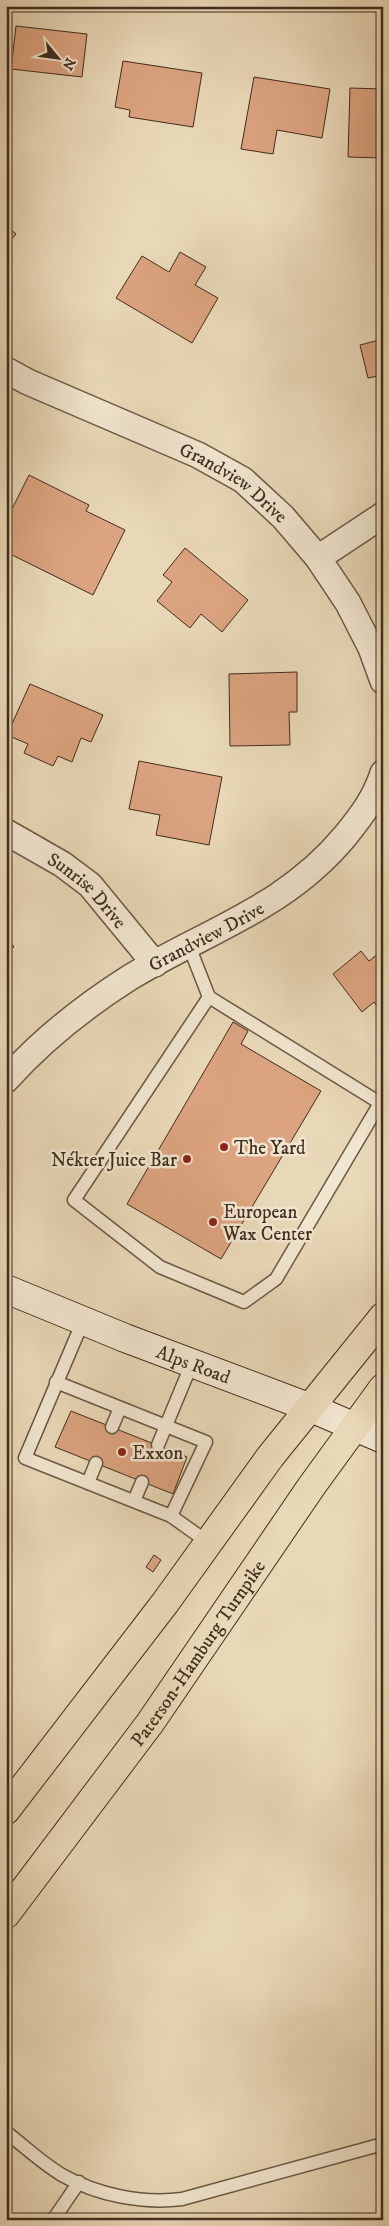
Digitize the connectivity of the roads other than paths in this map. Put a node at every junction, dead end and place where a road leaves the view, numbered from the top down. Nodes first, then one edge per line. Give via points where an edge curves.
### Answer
1 (6, 370) edge
2 (383, 515) edge
3 (318, 558) junction
4 (383, 680) edge
5 (383, 773) edge
6 (6, 832) edge
7 (189, 946) junction
8 (155, 964) junction
9 (209, 997) junction
10 (6, 1080) edge
11 (381, 1104) edge
12 (6, 1290) edge
13 (383, 1317) edge
14 (83, 1321) junction
15 (192, 1363) junction
16 (56, 1382) junction
17 (383, 1388) edge
18 (120, 1408) junction
19 (311, 1408) junction
20 (166, 1426) junction
21 (354, 1426) junction
22 (112, 1427) dead end
23 (383, 1439) edge
24 (158, 1445) dead end
25 (96, 1464) dead end
26 (142, 1482) dead end
27 (88, 1483) junction
28 (134, 1501) junction
29 (171, 1516) junction
30 (209, 1543) junction
31 (6, 1810) edge
32 (6, 1914) edge
33 (6, 2132) edge
34 (383, 2144) edge
35 (79, 2182) junction
36 (53, 2220) edge

1 - 3 street, Grandview Drive via 198,455 243,480
2 - 3 street
3 - 4 street, Grandview Drive via 352,610
5 - 7 street, Grandview Drive via 377,792 365,812 335,849 300,880 246,917
6 - 8 street, Sunrise Drive via 62,864 90,885
7 - 8 street, Grandview Drive
7 - 9 lane
8 - 10 street, Grandview Drive via 108,992 78,1015
9 - 11 lane
9 - 11 lane via 74,1200 160,1267 244,1302 276,1280
12 - 14 main road, Alps Road
13 - 19 main road
14 - 15 main road, Alps Road
14 - 16 lane
15 - 19 main road, Alps Road
15 - 20 lane
16 - 18 lane
16 - 27 lane via 25,1458
17 - 21 main road, Paterson-Hamburg Turnpike
18 - 20 lane
18 - 22 lane
19 - 21 main road, Alps Road
19 - 30 main road via 270,1457
20 - 24 lane
20 - 29 lane via 206,1442
21 - 23 main road, Alps Road
21 - 32 main road, Paterson-Hamburg Turnpike via 150,1723
25 - 27 lane
26 - 28 lane
27 - 28 lane
28 - 29 lane
29 - 30 lane
30 - 31 main road
33 - 35 lane via 62,2175
34 - 35 lane via 166,2201 116,2196
35 - 36 lane

